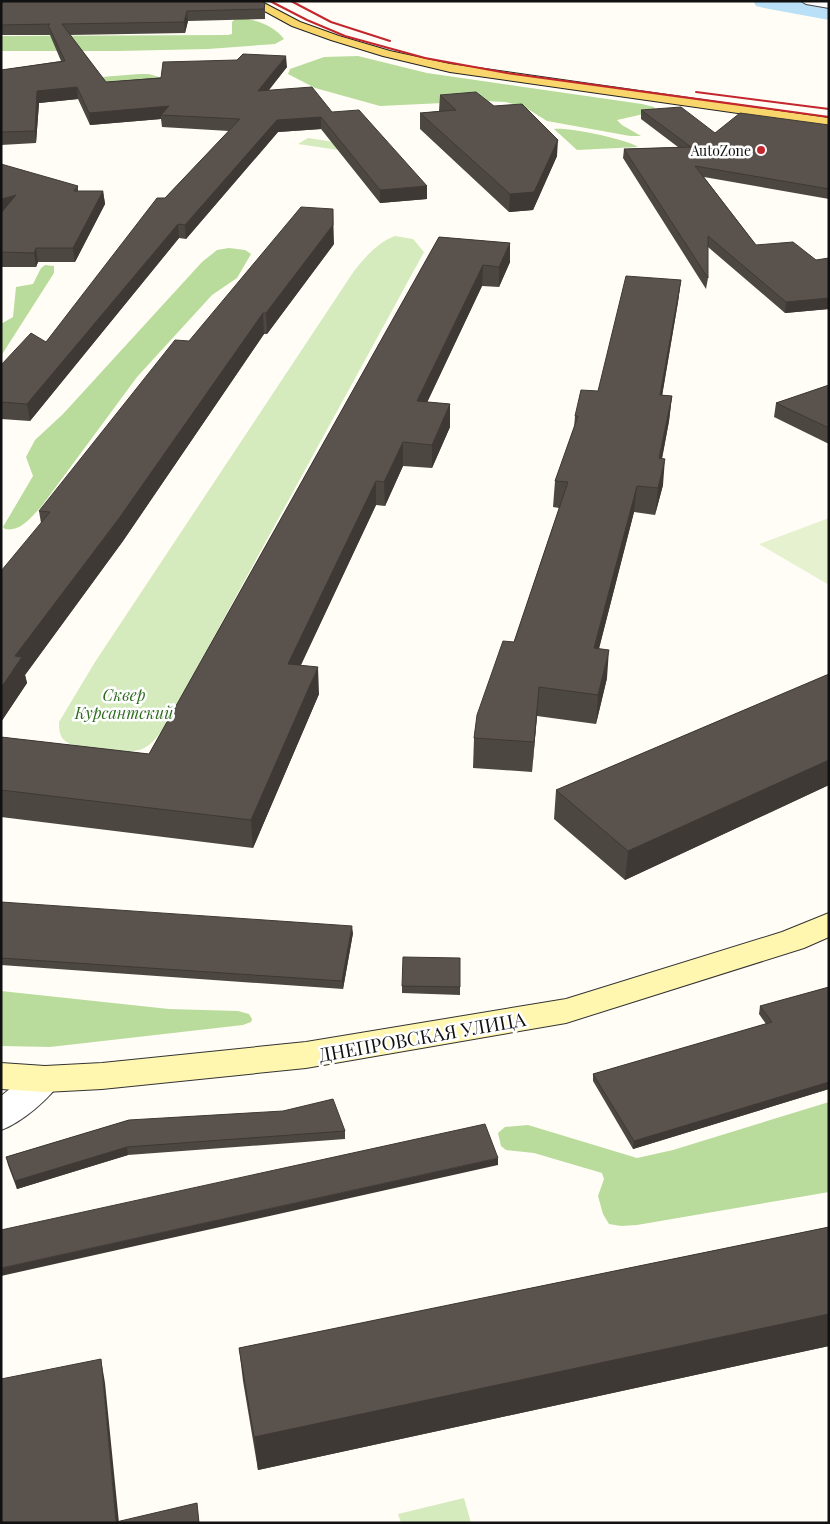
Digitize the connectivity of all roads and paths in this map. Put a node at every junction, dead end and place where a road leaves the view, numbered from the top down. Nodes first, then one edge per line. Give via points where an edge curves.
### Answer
1 (250, 1) edge
2 (806, 1) edge
3 (829, 5) edge
4 (829, 122) edge
5 (829, 924) edge
6 (1, 1076) edge
7 (45, 1079) junction
8 (1, 1116) edge

1 - 4 main road via 296,24 335,38 441,66
2 - 3 street
5 - 7 main road, ДНЕПРОВСКАЯ УЛИЦА via 793,940 566,1011 306,1055
6 - 7 main road, ДНЕПРОВСКАЯ УЛИЦА
7 - 8 street

